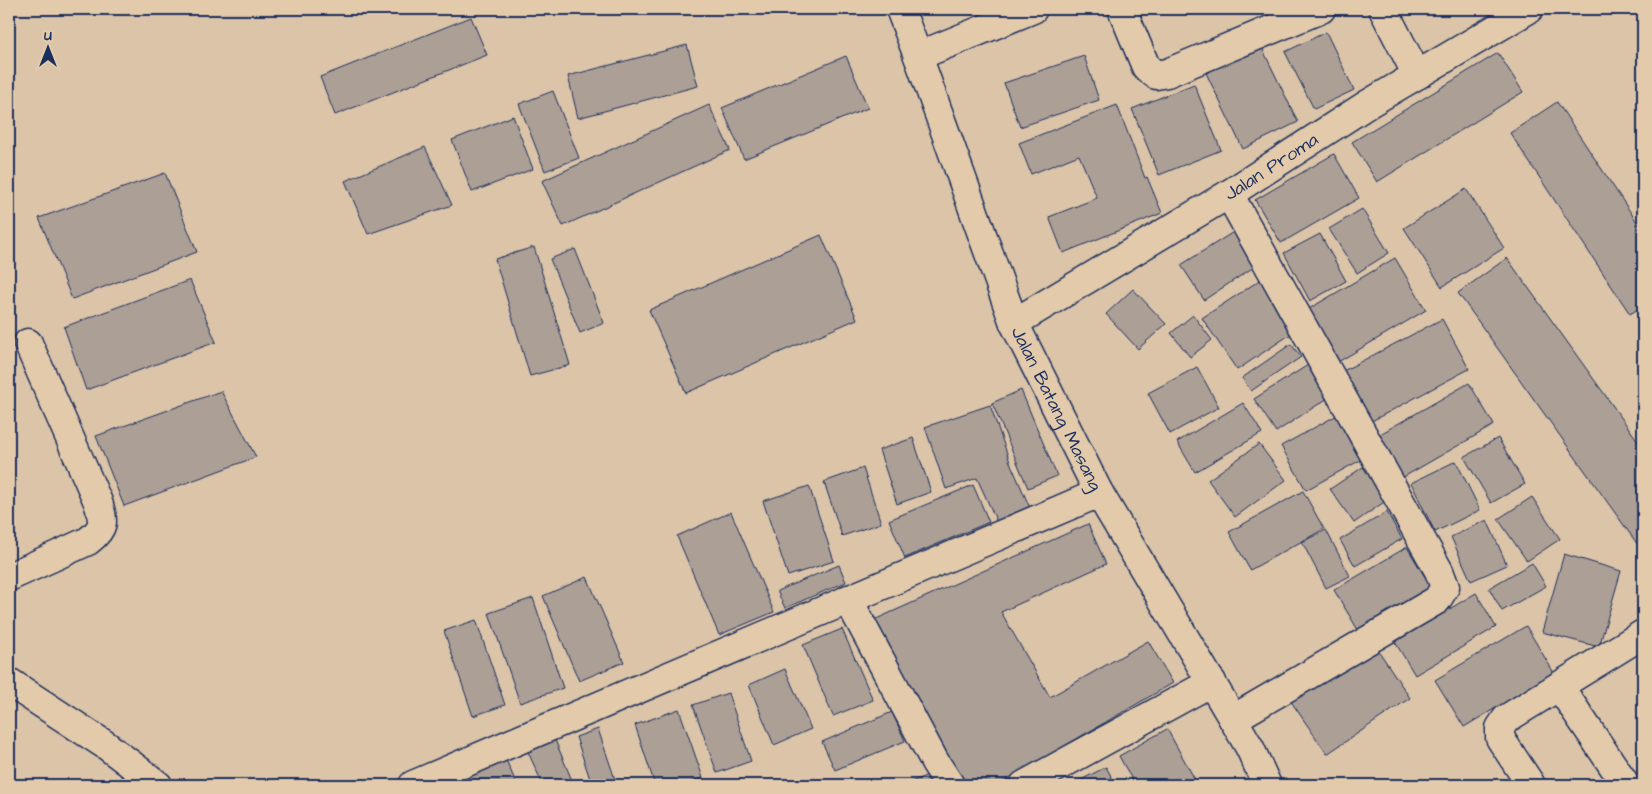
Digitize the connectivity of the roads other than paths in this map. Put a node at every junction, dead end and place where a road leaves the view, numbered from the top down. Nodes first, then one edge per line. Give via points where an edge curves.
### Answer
1 (900, 9) edge
2 (1033, 9) edge
3 (1122, 9) edge
4 (1321, 9) edge
5 (1383, 9) edge
6 (1529, 9) edge
7 (918, 56) junction
8 (1417, 75) junction
9 (1229, 194) junction
10 (1014, 323) junction
11 (28, 343) dead end
12 (1099, 493) junction
13 (9, 577) edge
14 (848, 599) junction
15 (1643, 634) edge
16 (9, 682) edge
17 (1212, 682) junction
18 (1559, 686) junction
19 (1233, 719) junction
20 (158, 785) edge
21 (413, 785) edge
22 (950, 785) edge
23 (1024, 785) edge
24 (1267, 785) edge
25 (1531, 785) edge
26 (1626, 785) edge

1 - 7 street, Jalan Batang Masang
2 - 7 street
3 - 4 street via 1146,68 1156,75
5 - 8 street
6 - 8 street, Jalan Proma
7 - 10 street, Jalan Batang Masang
8 - 9 street, Jalan Proma
9 - 10 street, Jalan Proma
9 - 19 street via 1439,572 1444,587 1437,600
10 - 12 street, Jalan Batang Masang
11 - 13 street via 103,518 98,533 88,541
12 - 14 street
12 - 17 street, Jalan Batang Masang
14 - 21 street
14 - 22 street
15 - 18 street
16 - 20 street via 107,746
17 - 19 street, Jalan Batang Masang
17 - 23 street
18 - 25 street via 1506,719 1500,728 1500,738
18 - 26 street
19 - 24 street, Jalan Batang Masang

